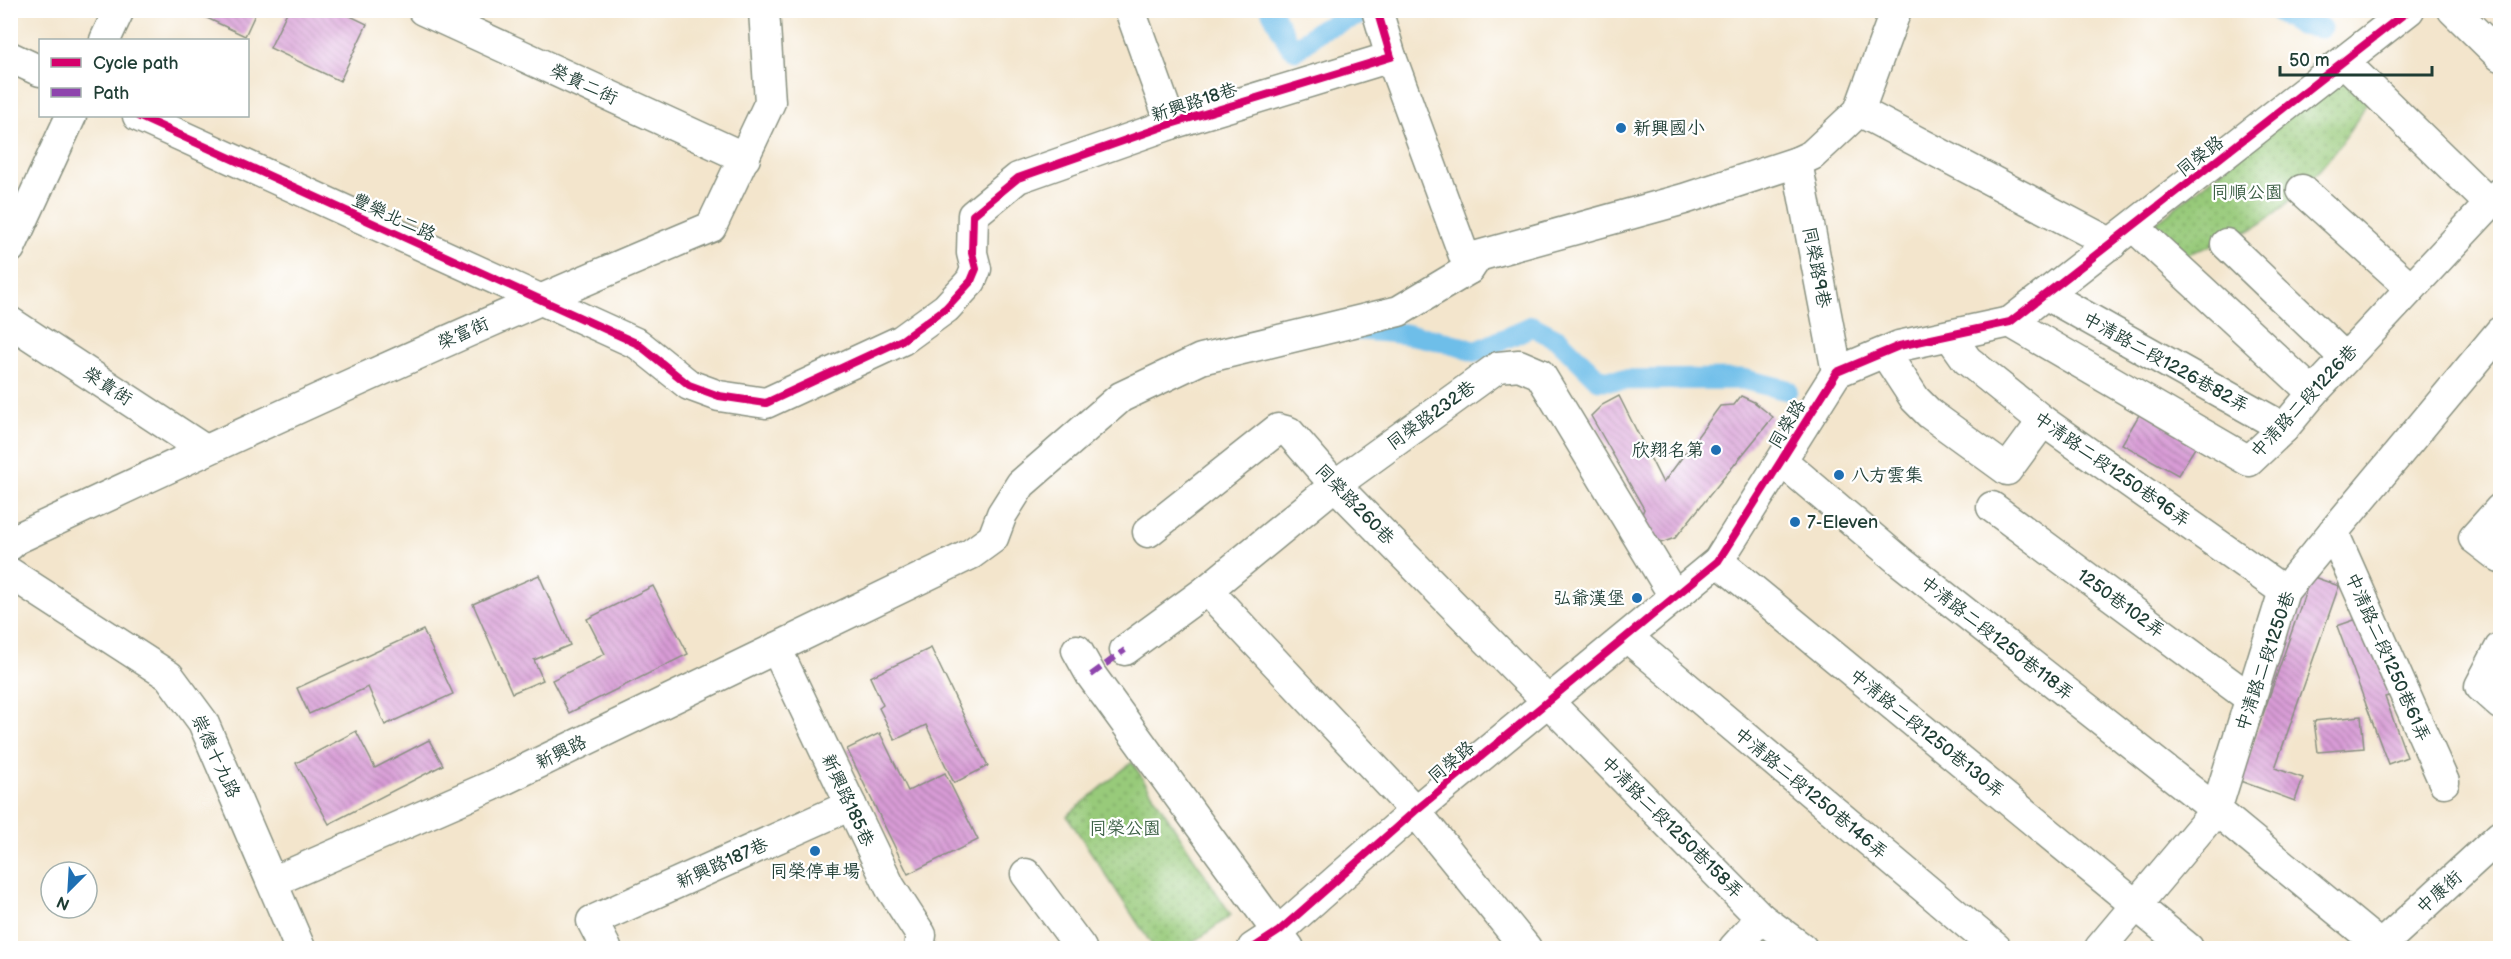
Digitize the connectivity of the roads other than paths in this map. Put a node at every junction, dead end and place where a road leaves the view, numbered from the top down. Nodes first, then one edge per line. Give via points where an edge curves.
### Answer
1 (118, 10) edge
2 (423, 10) edge
3 (764, 10) edge
4 (1130, 10) edge
5 (1377, 10) edge
6 (1896, 10) edge
7 (2453, 10) edge
8 (2395, 14) edge
9 (105, 39) edge
10 (2500, 56) edge
11 (10, 57) edge
12 (1391, 57) junction
13 (2344, 62) junction
14 (39, 70) edge
15 (1859, 111) junction
16 (71, 117) edge
17 (140, 117) edge
18 (1171, 124) junction
19 (745, 158) junction
20 (1797, 162) junction
21 (2302, 190) dead end
22 (2495, 199) edge
23 (973, 215) joint
24 (2123, 235) junction
25 (2226, 244) dead end
26 (10, 248) edge
27 (1469, 268) junction
28 (2411, 288) junction
29 (2047, 295) junction
30 (537, 299) junction
31 (10, 322) edge
32 (2010, 322) junction
33 (2500, 332) edge
34 (1950, 336) junction
35 (1885, 353) junction
36 (2345, 358) junction
37 (1836, 372) junction
38 (2313, 393) junction
39 (2043, 421) junction
40 (2284, 428) junction
41 (206, 450) junction
42 (1782, 460) junction
43 (1335, 485) junction
44 (1992, 507) dead end
45 (2500, 509) edge
46 (1148, 532) dead end
47 (2333, 532) junction
48 (10, 545) edge
49 (2500, 558) edge
50 (1718, 561) junction
51 (10, 573) edge
52 (1207, 590) junction
53 (2284, 591) junction
54 (1674, 596) junction
55 (1626, 637) junction
56 (776, 648) junction
57 (2500, 648) edge
58 (1077, 650) dead end
59 (1125, 650) dead end
60 (2251, 699) junction
61 (1548, 701) junction
62 (2500, 704) edge
63 (2444, 782) dead end
64 (851, 805) junction
65 (2216, 810) junction
66 (1415, 811) junction
67 (2500, 836) edge
68 (1026, 874) dead end
69 (272, 882) junction
70 (2136, 905) junction
71 (1761, 918) junction
72 (1284, 940) edge
73 (300, 948) edge
74 (606, 948) edge
75 (919, 948) edge
76 (1081, 948) edge
77 (1253, 948) edge
78 (1526, 948) edge
79 (1734, 948) edge
80 (1802, 948) edge
81 (1996, 948) edge
82 (2100, 948) edge
83 (2188, 948) edge
84 (2380, 948) edge

1 - 9 street
2 - 19 street, 榮貴二街
3 - 19 street, 榮富街 via 770,102
4 - 18 street, 新興路18巷
5 - 12 street
6 - 15 street
7 - 10 street
8 - 13 street, 同榮路
11 - 14 street
12 - 18 street, 新興路18巷
12 - 27 street
13 - 22 street
13 - 24 street, 同榮路
15 - 20 street, 新興路 via 1812,155
15 - 24 street
16 - 26 street
17 - 30 street, 豐樂北二路
18 - 23 street, 新興路18巷 via 1018,178
19 - 30 street, 榮富街 via 711,226
20 - 27 street, 新興路 via 1684,199 1478,256
20 - 37 street, 同榮路9巷
21 - 28 street
22 - 28 street, 中清路二段1226巷
23 - 30 street, 豐樂北二路 via 972,253 976,269 971,281 946,308 902,340 766,403 719,396 689,385 638,345
24 - 29 street, 同榮路
24 - 38 street
25 - 36 street
27 - 56 street, 新興路 via 1399,311 1201,359 1121,397 1021,484 1002,514 993,538 971,554
28 - 36 street, 中清路二段1226巷
29 - 32 street, 同榮路
29 - 40 street, 中清路二段1226巷82弄
30 - 41 street, 榮富街
31 - 41 street, 榮貴街
32 - 34 street, 同榮路
32 - 40 street, 中清路二段1226巷 via 2249,461
33 - 47 street, 中清路二段1250巷
34 - 35 street, 同榮路 via 1899,346
34 - 39 street, 中清路二段1250巷96弄 via 1967,360
35 - 37 street, 同榮路
35 - 39 street via 1930,414 2007,470
36 - 38 street, 中清路二段1226巷
37 - 42 street, 同榮路
38 - 40 street, 中清路二段1226巷
39 - 53 street, 中清路二段1250巷96弄
41 - 48 street, 榮富街
42 - 50 street, 同榮路
42 - 65 street, 中清路二段1250巷118弄 via 1901,562
43 - 46 street, 同榮路260巷 via 1289,432 1278,429
43 - 52 street, 同榮路232巷
43 - 54 street, 同榮路232巷 via 1498,367 1519,365 1540,374
43 - 61 street, 同榮路260巷
44 - 60 street, 1250巷102弄
45 - 49 street via 2474,538
47 - 53 street, 中清路二段1250巷
47 - 63 street, 中清路二段1250巷61弄
50 - 54 street, 同榮路
50 - 70 street, 中清路二段1250巷130弄
51 - 69 street, 崇德十九路 via 170,676 203,722
52 - 59 street, 同榮路232巷
52 - 66 street
53 - 60 street, 中清路二段1250巷
54 - 55 street, 同榮路
55 - 61 street, 同榮路
55 - 81 street, 中清路二段1250巷146弄
56 - 64 street, 新興路185巷
56 - 69 street, 新興路 via 491,786
57 - 62 street via 2480,686
58 - 72 street via 1091,675
60 - 65 street, 中清路二段1250巷
61 - 66 street, 同榮路
61 - 71 street, 中清路二段1250巷158弄
64 - 74 street, 新興路187巷 via 592,921
64 - 75 street, 新興路185巷 via 890,887 921,935
65 - 70 street, 中清路二段1250巷
65 - 84 street, 中清路二段1250巷118弄
66 - 72 street, 同榮路
66 - 78 street
67 - 84 street, 中康街
68 - 76 street
69 - 73 street, 崇德十九路
70 - 82 street, 中清路二段1250巷
70 - 83 street, 中清路二段1250巷130弄
71 - 79 street
71 - 80 street, 中清路二段1250巷158弄
72 - 77 street, 同榮路

